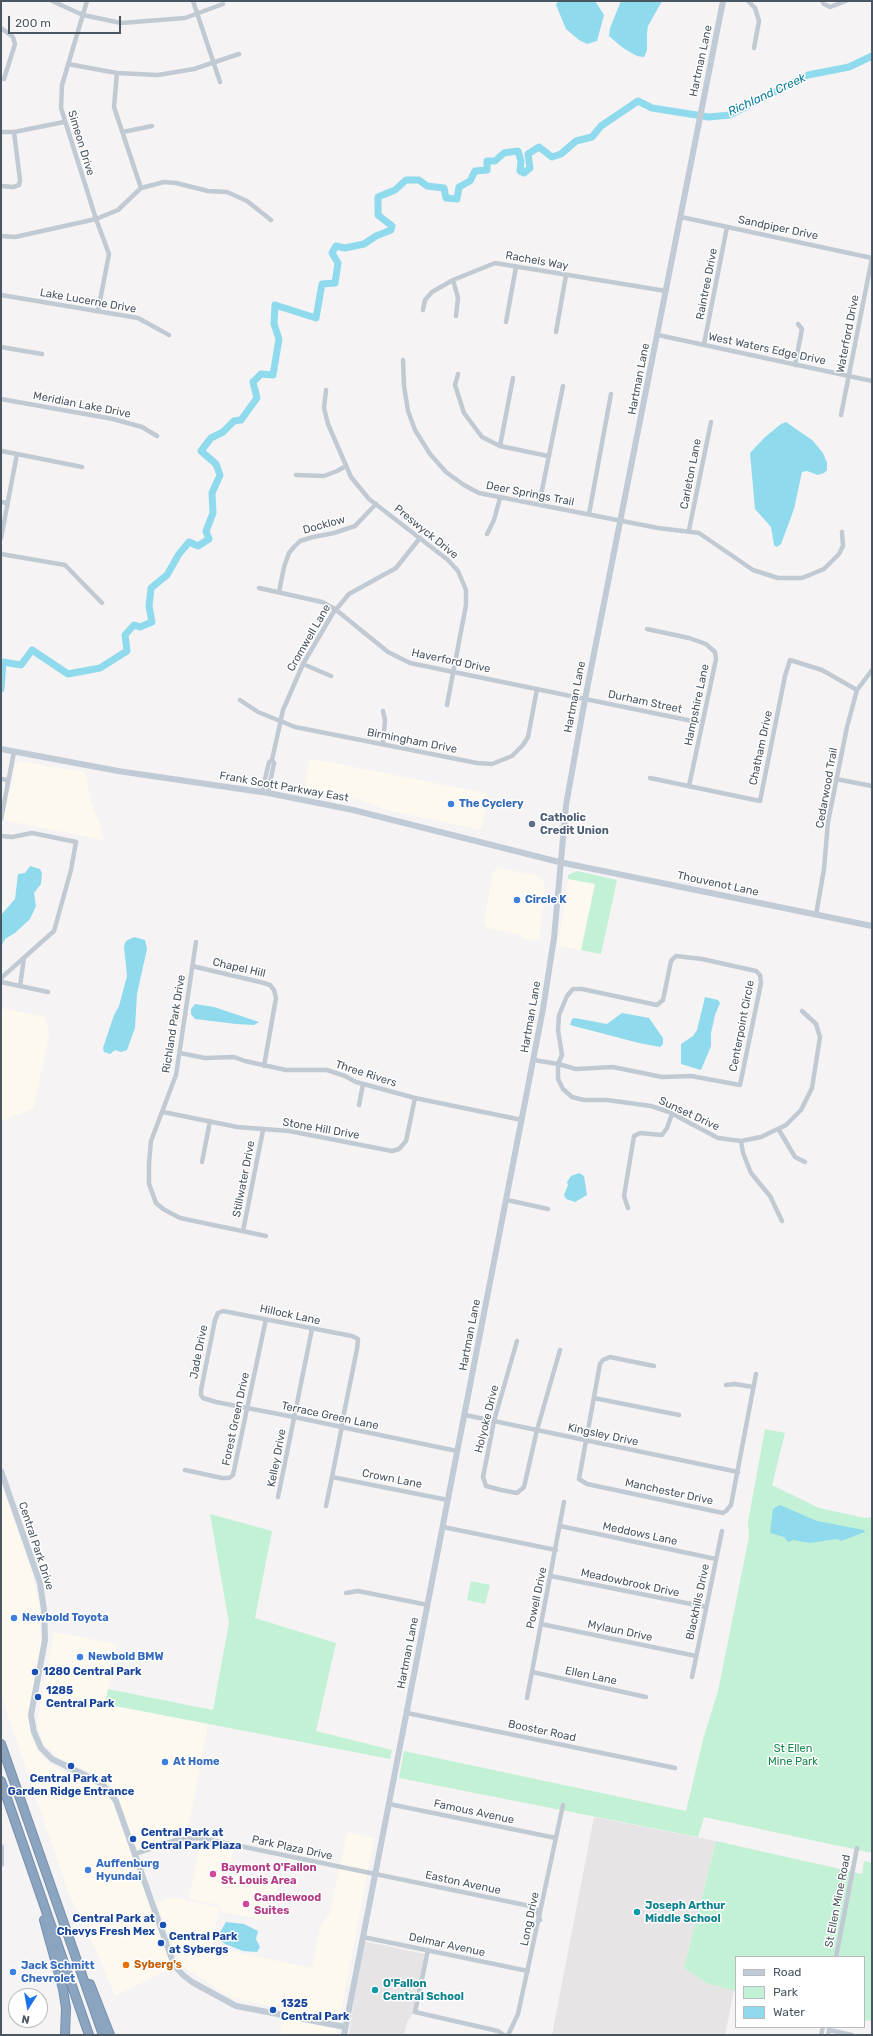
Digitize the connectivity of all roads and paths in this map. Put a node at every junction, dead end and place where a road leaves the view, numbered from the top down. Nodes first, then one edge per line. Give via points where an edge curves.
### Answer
1 (52, 1) edge
2 (87, 1) edge
3 (193, 1) edge
4 (723, 1) edge
5 (748, 1) edge
6 (822, 1) edge
7 (846, 1) edge
8 (223, 4) dead end
9 (197, 14) junction
10 (83, 15) junction
11 (1, 28) edge
12 (754, 48) dead end
13 (239, 54) dead end
14 (213, 63) junction
15 (68, 64) junction
16 (117, 73) junction
17 (4, 79) dead end
18 (220, 82) dead end
19 (64, 122) junction
20 (152, 126) dead end
21 (1, 132) edge
22 (14, 132) junction
23 (122, 132) junction
24 (1, 186) edge
25 (141, 188) junction
26 (681, 217) junction
27 (96, 220) junction
28 (271, 220) dead end
29 (727, 227) junction
30 (1, 236) edge
31 (872, 258) edge
32 (516, 267) junction
33 (566, 275) junction
34 (453, 280) junction
35 (666, 291) junction
36 (1, 295) edge
37 (423, 310) dead end
38 (98, 311) junction
39 (456, 316) dead end
40 (506, 322) dead end
41 (798, 324) dead end
42 (556, 332) dead end
43 (169, 335) dead end
44 (658, 335) junction
45 (704, 344) junction
46 (1, 347) edge
47 (42, 354) dead end
48 (403, 360) dead end
49 (795, 365) junction
50 (458, 374) dead end
51 (849, 376) junction
52 (513, 378) dead end
53 (872, 381) edge
54 (563, 386) dead end
55 (326, 390) dead end
56 (612, 394) dead end
57 (1, 399) edge
58 (841, 415) dead end
59 (711, 422) dead end
60 (157, 436) dead end
61 (500, 446) junction
62 (1, 451) edge
63 (17, 454) junction
64 (548, 456) junction
65 (346, 466) junction
66 (82, 467) dead end
67 (296, 475) dead end
68 (500, 498) junction
69 (1, 502) edge
70 (7, 503) junction
71 (376, 504) junction
72 (539, 505) junction
73 (589, 514) junction
74 (621, 520) junction
75 (689, 530) junction
76 (842, 532) dead end
77 (487, 534) dead end
78 (1, 538) edge
79 (420, 538) junction
80 (1, 554) edge
81 (259, 588) dead end
82 (279, 592) junction
83 (102, 603) dead end
84 (335, 609) junction
85 (647, 629) dead end
86 (303, 664) junction
87 (872, 670) edge
88 (453, 672) junction
89 (331, 676) dead end
90 (538, 689) junction
91 (857, 690) junction
92 (585, 699) junction
93 (240, 700) dead end
94 (447, 705) dead end
95 (383, 711) dead end
96 (281, 722) junction
97 (702, 722) junction
98 (383, 744) junction
99 (1, 750) edge
100 (14, 752) junction
101 (650, 778) dead end
102 (1, 779) edge
103 (836, 779) junction
104 (5, 783) edge
105 (689, 786) junction
106 (872, 786) edge
107 (265, 792) junction
108 (1, 819) edge
109 (1, 836) edge
110 (559, 862) junction
111 (816, 915) junction
112 (872, 926) edge
113 (196, 942) dead end
114 (24, 958) junction
115 (192, 966) junction
116 (1, 978) edge
117 (1, 982) edge
118 (20, 986) junction
119 (48, 992) dead end
120 (802, 1011) dead end
121 (180, 1053) junction
122 (534, 1060) junction
123 (558, 1064) junction
124 (264, 1066) junction
125 (363, 1084) junction
126 (415, 1098) junction
127 (359, 1105) dead end
128 (163, 1112) junction
129 (672, 1114) junction
130 (522, 1120) junction
131 (210, 1121) junction
132 (263, 1130) junction
133 (779, 1130) junction
134 (741, 1141) junction
135 (202, 1162) dead end
136 (805, 1162) dead end
137 (507, 1200) junction
138 (628, 1208) dead end
139 (548, 1209) dead end
140 (782, 1221) dead end
141 (243, 1231) junction
142 (266, 1236) dead end
143 (218, 1313) joint
144 (266, 1319) junction
145 (312, 1329) junction
146 (518, 1341) dead end
147 (560, 1350) dead end
148 (654, 1366) dead end
149 (756, 1374) dead end
150 (726, 1385) dead end
151 (753, 1387) junction
152 (201, 1395) joint
153 (594, 1398) junction
154 (247, 1408) junction
155 (464, 1414) junction
156 (679, 1415) dead end
157 (294, 1417) junction
158 (494, 1421) junction
159 (342, 1427) junction
160 (536, 1430) junction
161 (585, 1440) junction
162 (457, 1451) junction
163 (186, 1470) dead end
164 (1, 1471) edge
165 (738, 1472) junction
166 (332, 1477) junction
167 (278, 1497) dead end
168 (448, 1500) junction
169 (564, 1502) dead end
170 (326, 1506) dead end
171 (560, 1526) junction
172 (443, 1527) junction
173 (722, 1531) dead end
174 (556, 1550) junction
175 (716, 1559) junction
176 (551, 1576) junction
177 (346, 1593) dead end
178 (428, 1605) junction
179 (706, 1607) junction
180 (541, 1624) junction
181 (696, 1656) junction
182 (532, 1672) junction
183 (692, 1677) dead end
184 (646, 1697) dead end
185 (527, 1698) dead end
186 (406, 1713) junction
187 (1, 1744) edge
188 (675, 1768) dead end
189 (1, 1781) edge
190 (389, 1804) junction
191 (563, 1805) dead end
192 (556, 1838) junction
193 (1, 1848) edge
194 (857, 1848) dead end
195 (135, 1854) junction
196 (1, 1864) edge
197 (375, 1874) junction
198 (39, 1890) junction
199 (540, 1920) junction
200 (363, 1937) junction
201 (428, 1950) junction
202 (836, 1956) edge
203 (77, 1960) junction
204 (528, 1971) junction
205 (345, 2027) junction
206 (65, 2035) edge
207 (89, 2035) edge
208 (103, 2035) edge
209 (110, 2035) edge
210 (344, 2035) edge
211 (504, 2035) edge
212 (508, 2035) edge
213 (828, 2035) edge
214 (852, 2035) edge

1 - 10 street
2 - 10 street, Simeon Drive
3 - 9 street
4 - 26 street, Hartman Lane
5 - 12 street via 755,8 759,21
6 - 7 street via 830,7
8 - 9 street
9 - 10 street via 121,23
9 - 14 street
10 - 15 street, Simeon Drive
11 - 17 street via 13,37 15,44
13 - 14 street
14 - 16 street via 158,75
14 - 18 street
15 - 16 street
15 - 19 street, Simeon Drive via 62,85 61,108
16 - 23 street via 114,107
19 - 22 street
19 - 27 street, Simeon Drive
20 - 23 street
21 - 22 street
22 - 24 street via 19,185
23 - 25 street
25 - 27 street via 118,210
25 - 28 street via 164,182 227,192 246,201
26 - 29 street, Sandpiper Drive
26 - 35 street, Hartman Lane
27 - 30 street via 14,237
27 - 38 street, Simeon Drive via 108,254
29 - 31 street, Sandpiper Drive
29 - 45 street, Raintree Drive
31 - 51 street, Waterford Drive
32 - 33 street, Rachels Way
32 - 34 street, Rachels Way via 495,263
32 - 40 street
33 - 35 street, Rachels Way
33 - 42 street
34 - 37 street, Rachels Way via 429,294
34 - 39 street via 458,298
35 - 44 street, Hartman Lane
36 - 38 street, Lake Lucerne Drive
38 - 43 street, Lake Lucerne Drive via 138,318
41 - 49 street via 802,329
44 - 45 street, West Waters Edge Drive
44 - 74 street, Hartman Lane
45 - 49 street, West Waters Edge Drive
46 - 47 street
48 - 68 street, Deer Springs Trail via 408,411 415,430 430,454 446,472 464,485 479,493
49 - 51 street, West Waters Edge Drive
50 - 61 street via 455,385 464,413 482,436
51 - 53 street, West Waters Edge Drive
51 - 58 street, Waterford Drive
52 - 61 street
54 - 64 street
55 - 65 street, Preswyck Drive via 326,416
56 - 73 street
57 - 60 street, Meridian Lake Drive via 113,418 142,426
59 - 75 street, Carleton Lane
61 - 64 street
62 - 63 street
63 - 66 street
63 - 70 street
64 - 72 street
65 - 67 street via 324,476
65 - 71 street, Preswyck Drive via 351,477
68 - 72 street, Deer Springs Trail
68 - 77 street
69 - 70 street
70 - 78 street
71 - 79 street, Preswyck Drive
71 - 82 street, Docklow via 355,526 313,536 294,546 284,567
72 - 73 street, Deer Springs Trail
73 - 74 street, Deer Springs Trail
74 - 75 street, Deer Springs Trail via 658,528
74 - 92 street, Hartman Lane
75 - 76 street, Deer Springs Trail via 708,538 753,570 767,576 788,579 810,576 830,564 843,546
79 - 84 street, Cromwell Lane via 393,570 349,594
79 - 88 street, Preswyck Drive via 455,567 466,590 466,605
80 - 83 street via 65,565
81 - 82 street, Haverford Drive
82 - 84 street, Haverford Drive via 322,602
84 - 86 street, Cromwell Lane
84 - 88 street, Haverford Drive via 395,656
85 - 97 street, Hampshire Lane via 689,638 706,644 715,652
86 - 89 street
86 - 96 street, Cromwell Lane via 283,710
87 - 91 street, Cedarwood Trail
88 - 90 street, Haverford Drive
88 - 94 street, Preswyck Drive
90 - 92 street, Haverford Drive
90 - 98 street, Birmingham Drive via 528,737 518,752 499,762 477,763
91 - 103 street, Cedarwood Trail
91 - 105 street, Chatham Drive via 822,670 790,660 760,801
92 - 97 street, Durham Street
92 - 110 street, Hartman Lane via 566,805
93 - 96 street, Birmingham Drive via 258,712
95 - 98 street
96 - 98 street, Birmingham Drive
96 - 107 street, Cromwell Lane via 272,760 274,763
97 - 105 street, Hampshire Lane
99 - 100 street, Frank Scott Parkway East
100 - 104 street
100 - 107 street, Frank Scott Parkway East via 118,771
101 - 105 street, Chatham Drive
102 - 104 street
103 - 106 street
103 - 111 street, Cedarwood Trail
104 - 108 street
107 - 110 street, Frank Scott Parkway East via 353,810
109 - 114 street via 32,834 76,842 54,931
110 - 111 street, Thouvenot Lane
110 - 122 street, Hartman Lane via 553,946
111 - 112 street, Thouvenot Lane
113 - 115 street, Richland Park Drive
114 - 116 street
114 - 118 street
115 - 121 street, Richland Park Drive
115 - 124 street, Chapel Hill via 264,983 274,990 276,998
117 - 118 street
118 - 119 street
120 - 133 street, Sunset Drive via 816,1024 820,1037 812,1088 801,1110
121 - 124 street, Three Rivers via 205,1058 234,1057
121 - 128 street, Richland Park Drive via 176,1075
122 - 123 street, Centerpoint Circle
122 - 130 street, Hartman Lane
123 - 123 street, Centerpoint Circle via 576,1069 613,1067 662,1078 691,1076 740,1085 760,989 760,975 756,971 679,955 671,961 663,1000 657,1005 572,989 559,1015 558,1030 562,1055
123 - 129 street, Sunset Drive via 558,1079 563,1089 572,1097 630,1102
124 - 125 street, Three Rivers via 286,1070 327,1070
125 - 126 street, Three Rivers
125 - 127 street
126 - 130 street, Three Rivers
126 - 132 street, Stone Hill Drive via 406,1142 399,1149 392,1151 289,1131
128 - 131 street, Stone Hill Drive
128 - 141 street, Richland Park Drive via 154,1132 149,1163 149,1184 156,1203 180,1218
129 - 134 street, Sunset Drive via 718,1138
129 - 138 street via 662,1135 640,1133 634,1136 624,1196
130 - 137 street, Hartman Lane
131 - 132 street, Stone Hill Drive
131 - 135 street
132 - 141 street, Stillwater Drive
133 - 134 street, Sunset Drive via 761,1138
133 - 136 street via 795,1157
134 - 140 street via 751,1173 770,1196
137 - 139 street
137 - 155 street, Hartman Lane
141 - 142 street, Richland Park Drive
143 - 144 street, Hillock Lane via 222,1311
143 - 152 street, Jade Drive
144 - 145 street, Hillock Lane
144 - 154 street, Forest Green Drive
145 - 157 street, Kelley Drive
145 - 159 street, Hillock Lane via 358,1339
146 - 158 street, Holyoke Drive
147 - 160 street
148 - 153 street via 605,1357 600,1364
149 - 151 street, Manchester Drive
150 - 151 street
151 - 165 street, Manchester Drive
152 - 154 street, Terrace Green Lane via 209,1400
153 - 156 street
153 - 161 street
154 - 157 street, Terrace Green Lane
154 - 163 street, Forest Green Drive via 233,1475 222,1478
155 - 158 street, Kingsley Drive
155 - 162 street, Hartman Lane
157 - 159 street, Terrace Green Lane
157 - 167 street, Kelley Drive
158 - 160 street, Kingsley Drive
158 - 160 street, Holyoke Drive via 483,1480 488,1487 501,1490 516,1493 524,1487
159 - 162 street, Terrace Green Lane
159 - 166 street
160 - 161 street, Kingsley Drive
161 - 165 street, Kingsley Drive
161 - 165 street, Manchester Drive via 578,1474 582,1482 721,1512 726,1512 730,1508
162 - 168 street, Hartman Lane
164 - 195 street, Central Park Drive via 40,1583 43,1599 45,1640 32,1706 34,1732 41,1748 52,1759 98,1781 111,1793
166 - 168 street, Crown Lane
166 - 170 street
168 - 172 street, Hartman Lane
169 - 171 street, Powell Drive
171 - 174 street, Powell Drive
171 - 175 street, Meddows Lane
172 - 174 street
172 - 178 street, Hartman Lane
173 - 175 street, Blackhills Drive
174 - 176 street, Powell Drive
175 - 179 street, Blackhills Drive
176 - 179 street, Meadowbrook Drive
176 - 180 street, Powell Drive
177 - 178 street via 358,1591
178 - 186 street, Hartman Lane
179 - 181 street, Blackhills Drive
180 - 181 street, Mylaun Drive
180 - 182 street, Powell Drive
181 - 183 street, Blackhills Drive
182 - 184 street, Ellen Lane
182 - 185 street, Powell Drive
186 - 188 street, Booster Road
186 - 190 street, Hartman Lane
187 - 203 highway
189 - 198 highway
190 - 192 street, Famous Avenue
190 - 197 street, Hartman Lane
191 - 192 street, Long Drive
192 - 199 street, Long Drive
193 - 196 street
194 - 202 street, St Ellen Mine Road
195 - 197 street, Park Plaza Drive via 179,1839 200,1838
195 - 205 street, Central Park Drive via 170,1956 184,1976 236,2006
197 - 199 street, Easton Avenue via 530,1906 537,1910
197 - 200 street, Hartman Lane
198 - 206 highway via 41,1908 63,1989 66,2008
198 - 207 highway
199 - 204 street, Long Drive
200 - 201 street, Delmar Avenue
200 - 205 street, Hartman Lane
201 - 204 street, Delmar Avenue
201 - 211 street via 415,2012 498,2031
203 - 208 highway
203 - 209 highway via 88,1977
204 - 212 street, Long Drive via 518,2014
205 - 210 street, Hartman Lane
213 - 214 street via 829,2030

